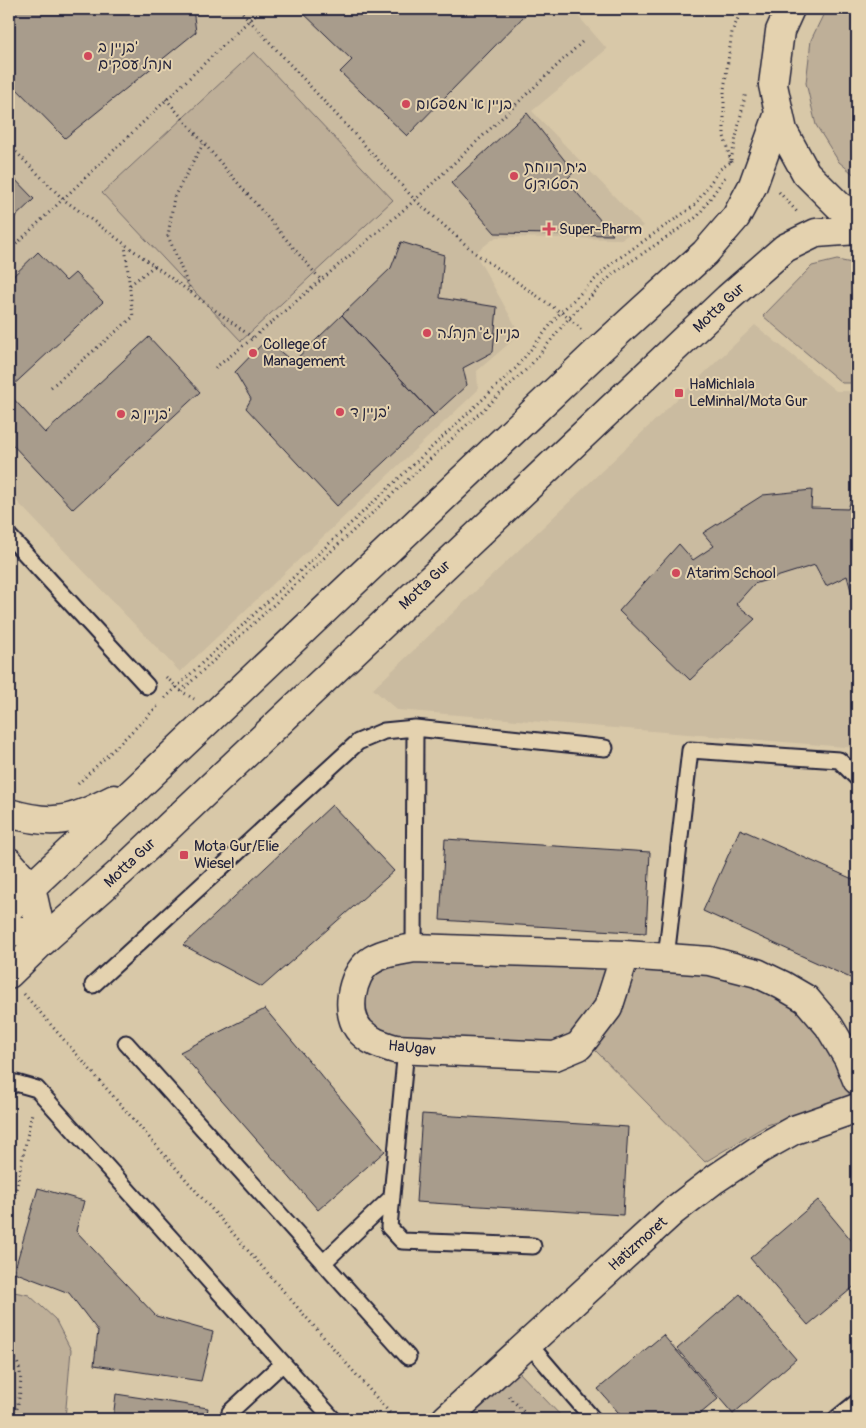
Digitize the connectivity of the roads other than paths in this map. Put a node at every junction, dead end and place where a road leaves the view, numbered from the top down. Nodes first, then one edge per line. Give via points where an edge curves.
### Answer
1 (788, 11) edge
2 (779, 113) junction
3 (857, 216) edge
4 (857, 230) edge
5 (9, 536) edge
6 (147, 686) dead end
7 (415, 728) junction
8 (605, 748) dead end
9 (857, 778) edge
10 (138, 788) junction
11 (9, 813) edge
12 (9, 862) edge
13 (31, 887) junction
14 (9, 908) edge
15 (9, 927) edge
16 (43, 941) junction
17 (414, 948) junction
18 (625, 955) junction
19 (666, 958) junction
20 (15, 983) edge
21 (94, 985) dead end
22 (126, 1043) dead end
23 (406, 1049) junction
24 (857, 1080) edge
25 (9, 1086) edge
26 (857, 1108) edge
27 (392, 1197) junction
28 (534, 1246) dead end
29 (323, 1263) junction
30 (528, 1343) junction
31 (408, 1357) dead end
32 (283, 1363) junction
33 (857, 1402) edge
34 (230, 1412) dead end
35 (333, 1419) edge
36 (446, 1419) edge
37 (593, 1419) edge
38 (836, 1419) edge

1 - 2 main road via 780,31 773,85
2 - 3 main road via 783,131 806,173 839,206
2 - 10 main road via 760,170 736,217 706,253 602,347
4 - 16 main road, Motta Gur via 816,233 785,248 132,862
5 - 6 lane
7 - 8 lane
7 - 17 lane
7 - 21 lane via 384,731 358,742
9 - 19 lane via 839,760 690,750
10 - 11 main road via 83,814 56,821
10 - 13 main road
12 - 13 main road
13 - 14 main road
13 - 16 main road
15 - 16 main road
16 - 20 main road, Motta Gur
17 - 18 main road, HaUgav
17 - 23 main road, HaUgav via 388,953 369,962 356,978 352,994 353,1017 359,1030 374,1043
18 - 19 main road, HaUgav
18 - 23 main road, HaUgav via 608,1008 578,1046 555,1056
19 - 24 main road, HaUgav via 710,961 758,973 806,999 829,1026
22 - 29 lane
23 - 27 lane
25 - 32 lane via 16,1083 37,1089
26 - 30 main road, Hatizmoret via 794,1130 715,1180 672,1212
27 - 28 lane via 389,1227 402,1240
27 - 29 lane
29 - 31 lane
30 - 36 main road, Hatizmoret
30 - 37 lane
32 - 34 lane
32 - 35 lane
33 - 38 lane

